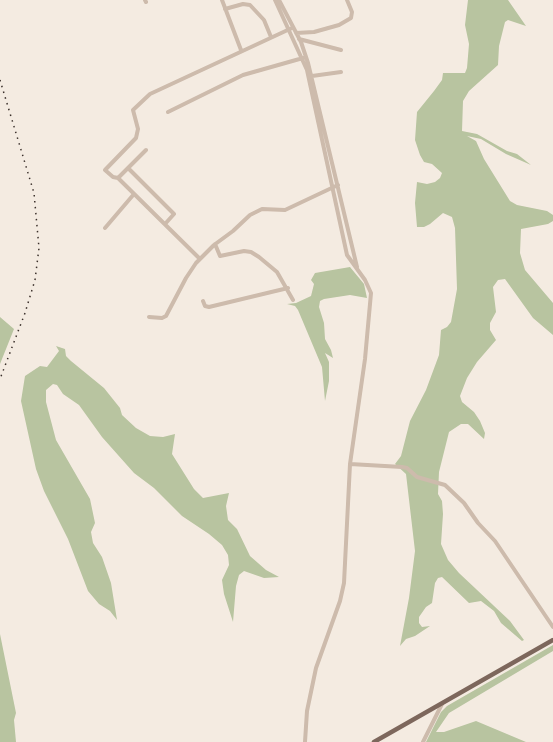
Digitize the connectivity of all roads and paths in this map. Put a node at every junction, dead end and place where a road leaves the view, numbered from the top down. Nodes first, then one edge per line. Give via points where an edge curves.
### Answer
1 (222, 0) edge
2 (277, 0) edge
3 (347, 0) edge
4 (225, 9) junction
5 (290, 29) junction
6 (295, 33) junction
7 (272, 37) junction
8 (299, 39) junction
9 (241, 50) junction
10 (341, 50) dead end
11 (304, 57) junction
12 (341, 72) dead end
13 (312, 76) junction
14 (168, 112) dead end
15 (146, 150) dead end
16 (128, 168) junction
17 (118, 178) junction
18 (338, 185) junction
19 (331, 188) junction
20 (340, 193) junction
21 (134, 194) junction
22 (333, 195) junction
23 (165, 224) junction
24 (105, 228) dead end
25 (215, 243) junction
26 (200, 258) junction
27 (358, 270) junction
28 (288, 288) junction
29 (293, 300) dead end
30 (203, 301) dead end
31 (149, 317) dead end
32 (350, 464) junction
33 (553, 627) edge
34 (553, 640) edge
35 (442, 704) junction
36 (305, 742) edge
37 (374, 742) edge
38 (423, 742) edge

1 - 4 street
2 - 5 street
3 - 6 street via 352,15 346,21 315,32
4 - 7 street via 250,5 264,20
4 - 9 street
5 - 6 street
5 - 7 street
5 - 11 street
6 - 8 street
7 - 9 street
8 - 10 street
8 - 11 street
9 - 17 street via 150,94 136,107 133,113 138,135 105,171
11 - 13 street
11 - 14 street via 243,75
11 - 19 street
12 - 13 street
13 - 18 street
15 - 16 street
16 - 17 street
16 - 23 street via 174,214
17 - 21 street
18 - 19 street
18 - 20 street
19 - 22 street
19 - 25 street via 285,210 258,210
20 - 22 street
20 - 27 street
21 - 23 street
21 - 24 street
22 - 27 street via 347,255
23 - 26 street
25 - 26 street
25 - 28 street via 220,256 244,251 259,257
26 - 31 street via 166,316
27 - 32 street via 371,293 371,301
28 - 29 street
28 - 30 street via 209,307
32 - 33 street via 407,468 417,477 445,485 495,541
32 - 36 street via 344,583 316,668
34 - 35 main road
35 - 37 main road
35 - 38 street

